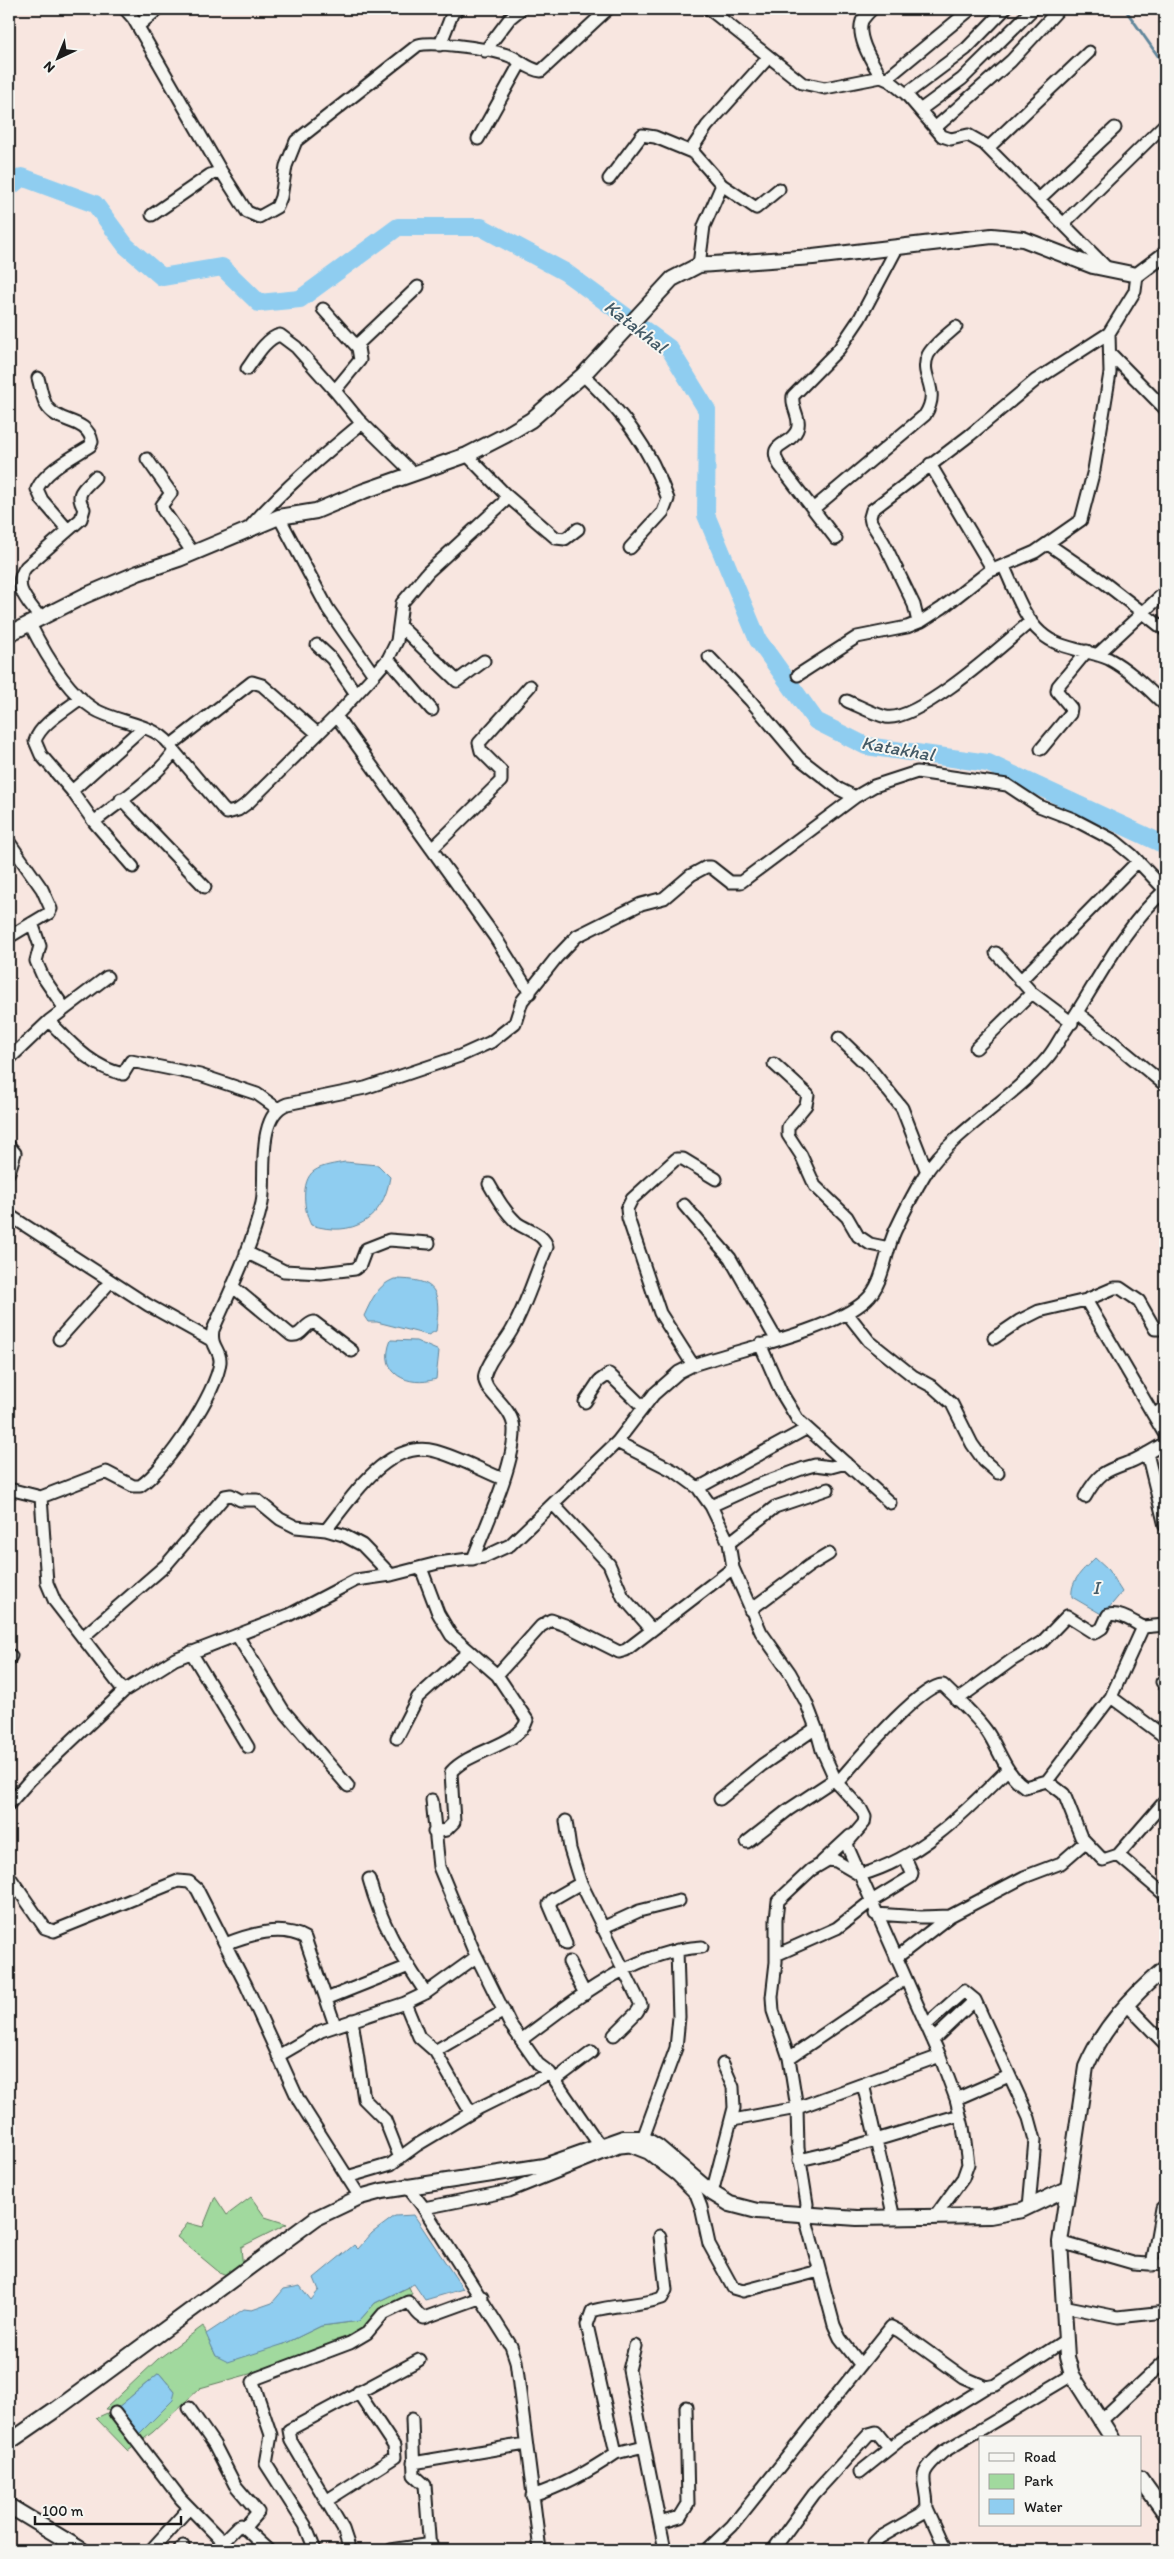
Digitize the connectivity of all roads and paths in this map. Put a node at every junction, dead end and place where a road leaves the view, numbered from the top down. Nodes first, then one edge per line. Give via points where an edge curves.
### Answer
1 (125, 9) edge
2 (158, 9) edge
3 (521, 9) edge
4 (608, 9) edge
5 (709, 9) edge
6 (872, 9) edge
7 (971, 9) edge
8 (1005, 9) edge
9 (1033, 9) edge
10 (1059, 9) edge
11 (457, 10) dead end
12 (138, 26) junction
13 (440, 45) junction
14 (485, 50) junction
15 (1090, 52) dead end
16 (768, 58) junction
17 (521, 62) junction
18 (883, 78) junction
19 (906, 94) junction
20 (920, 110) junction
21 (1165, 124) edge
22 (935, 128) junction
23 (1115, 128) dead end
24 (478, 139) dead end
25 (988, 148) junction
26 (694, 153) junction
27 (220, 171) junction
28 (609, 179) dead end
29 (722, 185) junction
30 (779, 189) dead end
31 (1039, 199) junction
32 (152, 215) dead end
33 (1064, 224) junction
34 (896, 248) junction
35 (1165, 254) edge
36 (699, 265) junction
37 (1108, 269) junction
38 (1137, 275) junction
39 (418, 287) dead end
40 (323, 308) dead end
41 (956, 327) dead end
42 (1109, 333) junction
43 (358, 348) junction
44 (1110, 353) junction
45 (247, 369) dead end
46 (583, 375) junction
47 (38, 378) dead end
48 (336, 392) junction
49 (1165, 409) edge
50 (362, 423) junction
51 (467, 455) junction
52 (147, 459) dead end
53 (930, 464) junction
54 (414, 474) junction
55 (95, 477) dead end
56 (506, 495) junction
57 (813, 509) junction
58 (279, 517) junction
59 (248, 529) junction
60 (578, 529) dead end
61 (68, 530) junction
62 (836, 539) dead end
63 (1048, 544) junction
64 (630, 548) dead end
65 (192, 553) junction
66 (998, 568) junction
67 (1165, 592) edge
68 (1143, 615) junction
69 (35, 621) junction
70 (1031, 621) junction
71 (918, 622) junction
72 (400, 626) junction
73 (1165, 630) edge
74 (9, 634) edge
75 (317, 646) dead end
76 (1092, 653) junction
77 (709, 657) dead end
78 (388, 659) junction
79 (484, 661) dead end
80 (374, 675) junction
81 (798, 675) dead end
82 (530, 686) dead end
83 (356, 694) junction
84 (81, 698) junction
85 (847, 701) dead end
86 (1165, 705) edge
87 (432, 710) dead end
88 (336, 716) junction
89 (142, 728) junction
90 (318, 734) junction
91 (172, 748) junction
92 (1041, 749) dead end
93 (72, 791) junction
94 (855, 797) junction
95 (121, 799) junction
96 (94, 822) junction
97 (9, 842) edge
98 (432, 849) junction
99 (1138, 861) junction
100 (133, 867) dead end
101 (206, 887) dead end
102 (1165, 890) edge
103 (32, 923) junction
104 (9, 938) edge
105 (996, 953) dead end
106 (108, 976) dead end
107 (1020, 981) junction
108 (530, 993) junction
109 (1032, 994) junction
110 (65, 1009) junction
111 (1078, 1013) junction
112 (49, 1021) junction
113 (1072, 1023) junction
114 (840, 1038) dead end
115 (976, 1048) dead end
116 (9, 1059) edge
117 (774, 1064) dead end
118 (1165, 1085) edge
119 (278, 1109) junction
120 (9, 1146) edge
121 (9, 1172) edge
122 (926, 1172) junction
123 (716, 1179) dead end
124 (489, 1184) dead end
125 (684, 1205) dead end
126 (9, 1215) edge
127 (430, 1243) dead end
128 (888, 1248) junction
129 (246, 1252) junction
130 (111, 1281) junction
131 (232, 1286) junction
132 (1086, 1300) junction
133 (846, 1313) junction
134 (1165, 1329) edge
135 (994, 1338) dead end
136 (59, 1339) dead end
137 (776, 1339) junction
138 (211, 1340) junction
139 (760, 1344) junction
140 (352, 1351) dead end
141 (693, 1365) junction
142 (585, 1402) dead end
143 (644, 1407) junction
144 (1165, 1408) edge
145 (1154, 1415) junction
146 (806, 1429) junction
147 (1165, 1435) edge
148 (617, 1442) junction
149 (1165, 1442) edge
150 (1147, 1453) junction
151 (846, 1463) junction
152 (998, 1473) dead end
153 (503, 1479) junction
154 (698, 1488) junction
155 (828, 1489) dead end
156 (9, 1490) edge
157 (41, 1497) junction
158 (1085, 1497) dead end
159 (890, 1503) dead end
160 (553, 1504) junction
161 (711, 1506) junction
162 (1165, 1526) edge
163 (326, 1530) junction
164 (729, 1543) junction
165 (829, 1554) dead end
166 (473, 1560) junction
167 (421, 1568) junction
168 (733, 1568) junction
169 (391, 1575) junction
170 (750, 1610) junction
171 (1165, 1625) edge
172 (1143, 1627) junction
173 (652, 1630) junction
174 (238, 1635) junction
175 (83, 1636) junction
176 (469, 1651) junction
177 (191, 1652) junction
178 (497, 1675) junction
179 (124, 1691) junction
180 (1111, 1697) junction
181 (957, 1700) junction
182 (816, 1728) junction
183 (1165, 1737) edge
184 (397, 1738) dead end
185 (248, 1747) dead end
186 (1008, 1769) junction
187 (836, 1781) junction
188 (1047, 1781) junction
189 (348, 1786) dead end
190 (720, 1799) dead end
191 (432, 1800) dead end
192 (9, 1804) edge
193 (1164, 1804) edge
194 (566, 1821) dead end
195 (434, 1832) junction
196 (850, 1836) junction
197 (747, 1842) dead end
198 (1085, 1842) junction
199 (1118, 1855) junction
200 (905, 1857) junction
201 (819, 1865) junction
202 (860, 1875) junction
203 (9, 1876) edge
204 (369, 1879) dead end
205 (581, 1883) junction
206 (1165, 1895) edge
207 (679, 1901) dead end
208 (870, 1902) junction
209 (875, 1914) junction
210 (950, 1916) junction
211 (602, 1928) junction
212 (225, 1944) junction
213 (566, 1944) dead end
214 (702, 1947) dead end
215 (677, 1950) junction
216 (776, 1955) junction
217 (476, 1957) junction
218 (896, 1958) junction
219 (569, 1962) dead end
220 (409, 1966) junction
221 (1165, 1968) edge
222 (622, 1970) junction
223 (905, 1979) junction
224 (426, 1992) junction
225 (585, 1994) junction
226 (326, 1999) junction
227 (975, 2000) junction
228 (405, 2004) junction
229 (1126, 2004) junction
230 (504, 2011) junction
231 (352, 2020) junction
232 (926, 2025) junction
233 (335, 2026) junction
234 (614, 2035) dead end
235 (521, 2040) junction
236 (933, 2040) junction
237 (1165, 2044) edge
238 (436, 2051) junction
239 (592, 2052) dead end
240 (278, 2056) junction
241 (940, 2056) junction
242 (789, 2058) junction
243 (723, 2064) dead end
244 (552, 2076) junction
245 (1009, 2076) junction
246 (863, 2084) junction
247 (956, 2099) junction
248 (797, 2108) junction
249 (471, 2113) junction
250 (960, 2115) junction
251 (733, 2120) junction
252 (643, 2138) junction
253 (876, 2138) junction
254 (600, 2146) junction
255 (400, 2158) junction
256 (799, 2160) junction
257 (347, 2177) junction
258 (406, 2186) junction
259 (1066, 2189) junction
260 (712, 2193) junction
261 (360, 2197) junction
262 (1029, 2207) junction
263 (424, 2208) junction
264 (1162, 2208) dead end
265 (805, 2216) junction
266 (894, 2218) junction
267 (934, 2218) junction
268 (660, 2236) dead end
269 (1060, 2242) junction
270 (1165, 2264) edge
271 (1152, 2265) junction
272 (819, 2271) junction
273 (482, 2297) junction
274 (1063, 2306) junction
275 (1165, 2312) edge
276 (1064, 2341) junction
277 (635, 2346) dead end
278 (418, 2360) dead end
279 (1165, 2361) edge
280 (860, 2364) junction
281 (1072, 2375) junction
282 (986, 2387) junction
283 (358, 2392) junction
284 (686, 2407) dead end
285 (189, 2408) dead end
286 (115, 2413) dead end
287 (412, 2419) dead end
288 (1100, 2422) junction
289 (1110, 2436) edge
290 (9, 2442) edge
291 (526, 2444) junction
292 (644, 2446) junction
293 (889, 2448) junction
294 (616, 2453) junction
295 (413, 2463) junction
296 (860, 2472) dead end
297 (1142, 2481) edge
298 (532, 2496) junction
299 (326, 2501) junction
300 (9, 2506) edge
301 (189, 2508) junction
302 (927, 2508) junction
303 (1165, 2513) edge
304 (660, 2523) junction
305 (245, 2527) junction
306 (431, 2547) edge
307 (82, 2550) edge
308 (151, 2550) edge
309 (268, 2550) edge
310 (315, 2550) edge
311 (347, 2550) edge
312 (391, 2550) edge
313 (540, 2550) edge
314 (665, 2550) edge
315 (707, 2550) edge
316 (773, 2550) edge
317 (876, 2550) edge
318 (946, 2550) edge

1 - 12 street
2 - 12 street
3 - 14 street
4 - 17 street via 541,71
5 - 16 street
6 - 18 street via 862,21 861,31 867,52
7 - 18 street
8 - 19 street via 966,49
9 - 20 street via 962,79
10 - 22 street via 1011,60
11 - 13 street via 454,9
12 - 27 street
13 - 14 street
13 - 27 street via 430,42 418,45 296,141 286,166 277,207 259,217 247,212
14 - 17 street
15 - 25 street
16 - 18 street via 811,87 825,88
16 - 26 street via 695,141
17 - 24 street
18 - 19 street
19 - 20 street
20 - 22 street
21 - 33 street
22 - 25 street via 942,136 951,139 968,135
23 - 31 street
25 - 31 street
26 - 28 street via 655,137 642,136
26 - 29 street
27 - 32 street
29 - 30 street via 756,208
29 - 36 street via 704,226
31 - 33 street
33 - 37 street
34 - 36 street
34 - 37 street via 992,236 1023,239
34 - 57 street via 860,318 839,349 793,396 792,403 799,420 796,432 776,449 777,460
35 - 38 street
36 - 46 street via 672,279
37 - 38 street
38 - 42 street via 1136,291
39 - 43 street via 360,342
40 - 43 street
41 - 57 street via 929,353 926,361 924,368 932,399 924,415
42 - 44 street
42 - 53 street via 1036,380
43 - 48 street via 360,360
44 - 49 street
44 - 63 street via 1110,373 1094,470 1081,520
45 - 48 street via 275,336 285,336
46 - 51 street via 531,420
46 - 64 street via 627,420 668,498 663,512
47 - 61 street via 48,408 80,425 91,436 90,446 60,466 37,488 42,500
48 - 50 street
50 - 54 street
50 - 59 street via 300,474
51 - 54 street
51 - 56 street
52 - 65 street via 171,493 162,506 163,510
53 - 66 street
53 - 71 street via 878,504 870,517 914,604
54 - 58 street via 316,511
55 - 61 street via 79,495 84,514
56 - 60 street via 556,538 565,539
56 - 72 street via 495,512 428,572 402,603
57 - 62 street
58 - 59 street
58 - 80 street via 328,610
59 - 65 street
61 - 69 street via 20,576 20,589
63 - 66 street
63 - 68 street via 1102,581
65 - 69 street via 138,573
66 - 70 street
66 - 71 street
67 - 68 street
68 - 73 street
68 - 76 street
69 - 74 street
69 - 84 street via 54,666
70 - 76 street via 1056,643
70 - 85 street via 958,682 907,713 887,717
71 - 81 street via 857,637
72 - 78 street
72 - 79 street via 457,681
75 - 83 street via 332,659
76 - 86 street via 1110,660 1140,681
76 - 92 street via 1058,686 1059,696 1071,708 1070,714
77 - 94 street via 799,758 839,789
78 - 80 street
78 - 87 street
80 - 83 street
82 - 98 street via 479,743 481,751 501,771 501,781
83 - 88 street
84 - 89 street via 94,709
84 - 93 street via 48,724 35,741 41,755
88 - 90 street
88 - 98 street
89 - 91 street via 158,735
89 - 93 street
90 - 91 street via 262,685 252,682
90 - 91 street via 249,802 232,813 223,809
91 - 95 street via 170,758
93 - 96 street
94 - 99 street via 874,786 917,772 1007,785 1038,806 1115,841
94 - 108 street via 740,882 730,882 706,867 664,898 641,904 577,936
95 - 96 street
95 - 101 street
96 - 100 street
97 - 103 street via 51,904 49,913
98 - 108 street via 496,937
99 - 102 street
99 - 107 street
102 - 111 street via 1130,927
103 - 104 street
103 - 110 street via 40,946 36,961
105 - 107 street
106 - 110 street
107 - 109 street
108 - 119 street via 522,1001 515,1023 508,1030 468,1053 365,1088 287,1104
109 - 113 street
109 - 115 street
110 - 112 street
111 - 113 street
111 - 118 street
112 - 116 street
112 - 119 street via 84,1056 112,1072 123,1074 132,1061 200,1075 257,1094
113 - 122 street via 1030,1076 952,1143
114 - 122 street via 902,1108
117 - 128 street via 808,1095 806,1105 787,1131 815,1186 847,1217 858,1236 870,1244
119 - 129 street via 270,1122 262,1162 262,1204
120 - 121 street via 15,1153
122 - 128 street
123 - 141 street via 682,1159 676,1159 632,1199 627,1209 660,1313
124 - 153 street via 510,1216 546,1242 547,1247 514,1327 484,1375 485,1384 504,1404 512,1423 512,1441
125 - 137 street via 730,1258
126 - 130 street
127 - 129 street via 389,1240 366,1249 355,1269 321,1273 284,1271
128 - 133 street via 872,1294
129 - 131 street
130 - 136 street
130 - 138 street
131 - 138 street
131 - 140 street via 291,1335 300,1333 314,1322
132 - 134 street via 1120,1288 1139,1301 1155,1329
132 - 135 street via 1018,1321
132 - 145 street
133 - 137 street
133 - 152 street via 869,1340 952,1404 972,1444
137 - 139 street
138 - 157 street via 221,1359 219,1372 170,1457 145,1482 133,1486 106,1472
139 - 141 street
139 - 146 street via 790,1409
141 - 143 street via 666,1384
142 - 143 street via 599,1381 609,1374
143 - 148 street
144 - 145 street
145 - 147 street
146 - 151 street
146 - 154 street
148 - 154 street via 676,1472
148 - 160 street
149 - 150 street
150 - 158 street via 1107,1469
150 - 162 street
151 - 159 street
151 - 161 street via 804,1468
153 - 163 street via 434,1450 412,1449 390,1458 357,1491
153 - 166 street
154 - 161 street
155 - 164 street via 775,1507
156 - 157 street
157 - 175 street via 47,1583 55,1602
160 - 166 street via 510,1545
160 - 173 street via 609,1564 623,1597
161 - 164 street
163 - 169 street via 362,1546
163 - 175 street via 296,1527 256,1500 225,1496 166,1565
164 - 168 street
165 - 170 street
166 - 167 street
167 - 169 street
167 - 176 street via 438,1613 451,1636
168 - 170 street
168 - 173 street
169 - 174 street via 356,1580 289,1615
170 - 182 street via 761,1632 790,1673
171 - 172 street
172 - 180 street
172 - 181 street via 1112,1614 1094,1633 1067,1616 1042,1642
173 - 178 street via 619,1652 565,1625 546,1621
174 - 177 street
174 - 189 street via 283,1710
175 - 179 street
176 - 178 street
176 - 184 street via 418,1697
177 - 179 street
177 - 185 street
178 - 195 street via 527,1720 525,1727 519,1734 487,1748 455,1768 450,1778 454,1822 446,1830
179 - 192 street
180 - 183 street
180 - 188 street
181 - 186 street via 988,1732
181 - 187 street via 943,1685 926,1690
182 - 187 street
182 - 190 street
186 - 188 street via 1025,1787
186 - 200 street via 944,1830
187 - 196 street via 865,1816 864,1823
187 - 197 street via 788,1810
188 - 198 street via 1064,1794
191 - 195 street
193 - 199 street
194 - 205 street via 570,1849
195 - 217 street via 442,1876
196 - 201 street
196 - 202 street via 847,1843
198 - 199 street via 1103,1860
198 - 210 street via 1061,1863 1024,1877
199 - 206 street
200 - 202 street
200 - 208 street via 911,1877
201 - 202 street via 828,1860 836,1861
201 - 216 street via 778,1901
202 - 208 street
203 - 212 street via 45,1928 54,1931 178,1881 189,1882 197,1889
204 - 220 street via 377,1910
205 - 211 street
205 - 213 street via 548,1904
207 - 211 street via 639,1911
208 - 209 street
208 - 216 street via 837,1928
209 - 210 street
209 - 218 street
210 - 218 street
211 - 222 street
212 - 226 street via 254,1934 299,1934 308,1942
212 - 240 street
214 - 215 street
215 - 222 street
215 - 252 street via 679,2017 676,2048
216 - 242 street via 773,2011
217 - 224 street
217 - 230 street
218 - 223 street
219 - 225 street
220 - 224 street
220 - 226 street
221 - 229 street
222 - 225 street
222 - 234 street via 641,2006
223 - 232 street
223 - 242 street
224 - 228 street
225 - 235 street
226 - 233 street
227 - 232 street via 964,1991
227 - 236 street
227 - 245 street
228 - 231 street
228 - 238 street via 419,2037
229 - 237 street
229 - 259 street via 1094,2047 1086,2067
230 - 235 street
230 - 238 street
231 - 233 street
231 - 255 street via 364,2099 385,2120
232 - 236 street
233 - 240 street
235 - 244 street via 538,2064
236 - 241 street
238 - 249 street
239 - 244 street
240 - 257 street via 299,2101
241 - 246 street
241 - 247 street
242 - 248 street
243 - 251 street via 733,2087
244 - 249 street
244 - 254 street
245 - 247 street
245 - 262 street via 1035,2140
246 - 248 street
246 - 253 street
247 - 250 street
248 - 251 street
248 - 256 street
249 - 255 street
250 - 253 street
250 - 267 street via 968,2164 963,2178
251 - 260 street
252 - 254 street via 623,2138
252 - 260 street
253 - 256 street via 834,2153
253 - 266 street
254 - 258 street via 544,2166
255 - 257 street via 378,2170
256 - 265 street via 807,2194
257 - 261 street
258 - 261 street
258 - 263 street
259 - 262 street
259 - 269 street
260 - 265 street via 730,2204 757,2211
261 - 290 street via 316,2218
262 - 267 street via 1007,2214
263 - 272 street via 509,2191 619,2147 630,2146 648,2153 696,2194 709,2244 733,2288 743,2291
263 - 273 street
264 - 271 street
265 - 266 street
265 - 272 street
266 - 267 street
268 - 294 street via 666,2290 662,2298 602,2308 592,2311 587,2319
269 - 271 street
269 - 274 street
270 - 271 street
272 - 280 street via 840,2338
273 - 291 street via 511,2346 516,2361
273 - 310 street via 424,2318 412,2304 403,2303 383,2314 360,2338 256,2378 253,2382 271,2435 266,2464 305,2525
274 - 275 street via 1118,2317
274 - 276 street
276 - 281 street
276 - 282 street via 996,2385
277 - 292 street via 629,2370
278 - 283 street
279 - 288 street
280 - 282 street via 891,2328 899,2330 964,2377
280 - 315 street via 732,2526
281 - 288 street
281 - 302 street via 933,2460 925,2470 922,2482
282 - 293 street
283 - 299 street via 394,2446 395,2457
283 - 299 street via 290,2430 291,2441
284 - 304 street via 688,2504 680,2517
285 - 305 street via 214,2444 235,2485 258,2512
286 - 301 street
287 - 295 street
288 - 289 street
291 - 295 street
291 - 298 street
292 - 294 street
292 - 304 street
293 - 296 street
293 - 316 street via 876,2432 869,2434 814,2494
294 - 298 street via 589,2471
295 - 306 street via 414,2474 425,2485
297 - 303 street
298 - 313 street
299 - 311 street via 346,2537
300 - 307 street
301 - 305 street via 224,2540 238,2526
301 - 308 street
302 - 317 street via 879,2538 874,2544
302 - 318 street
304 - 314 street
305 - 309 street
306 - 312 street

